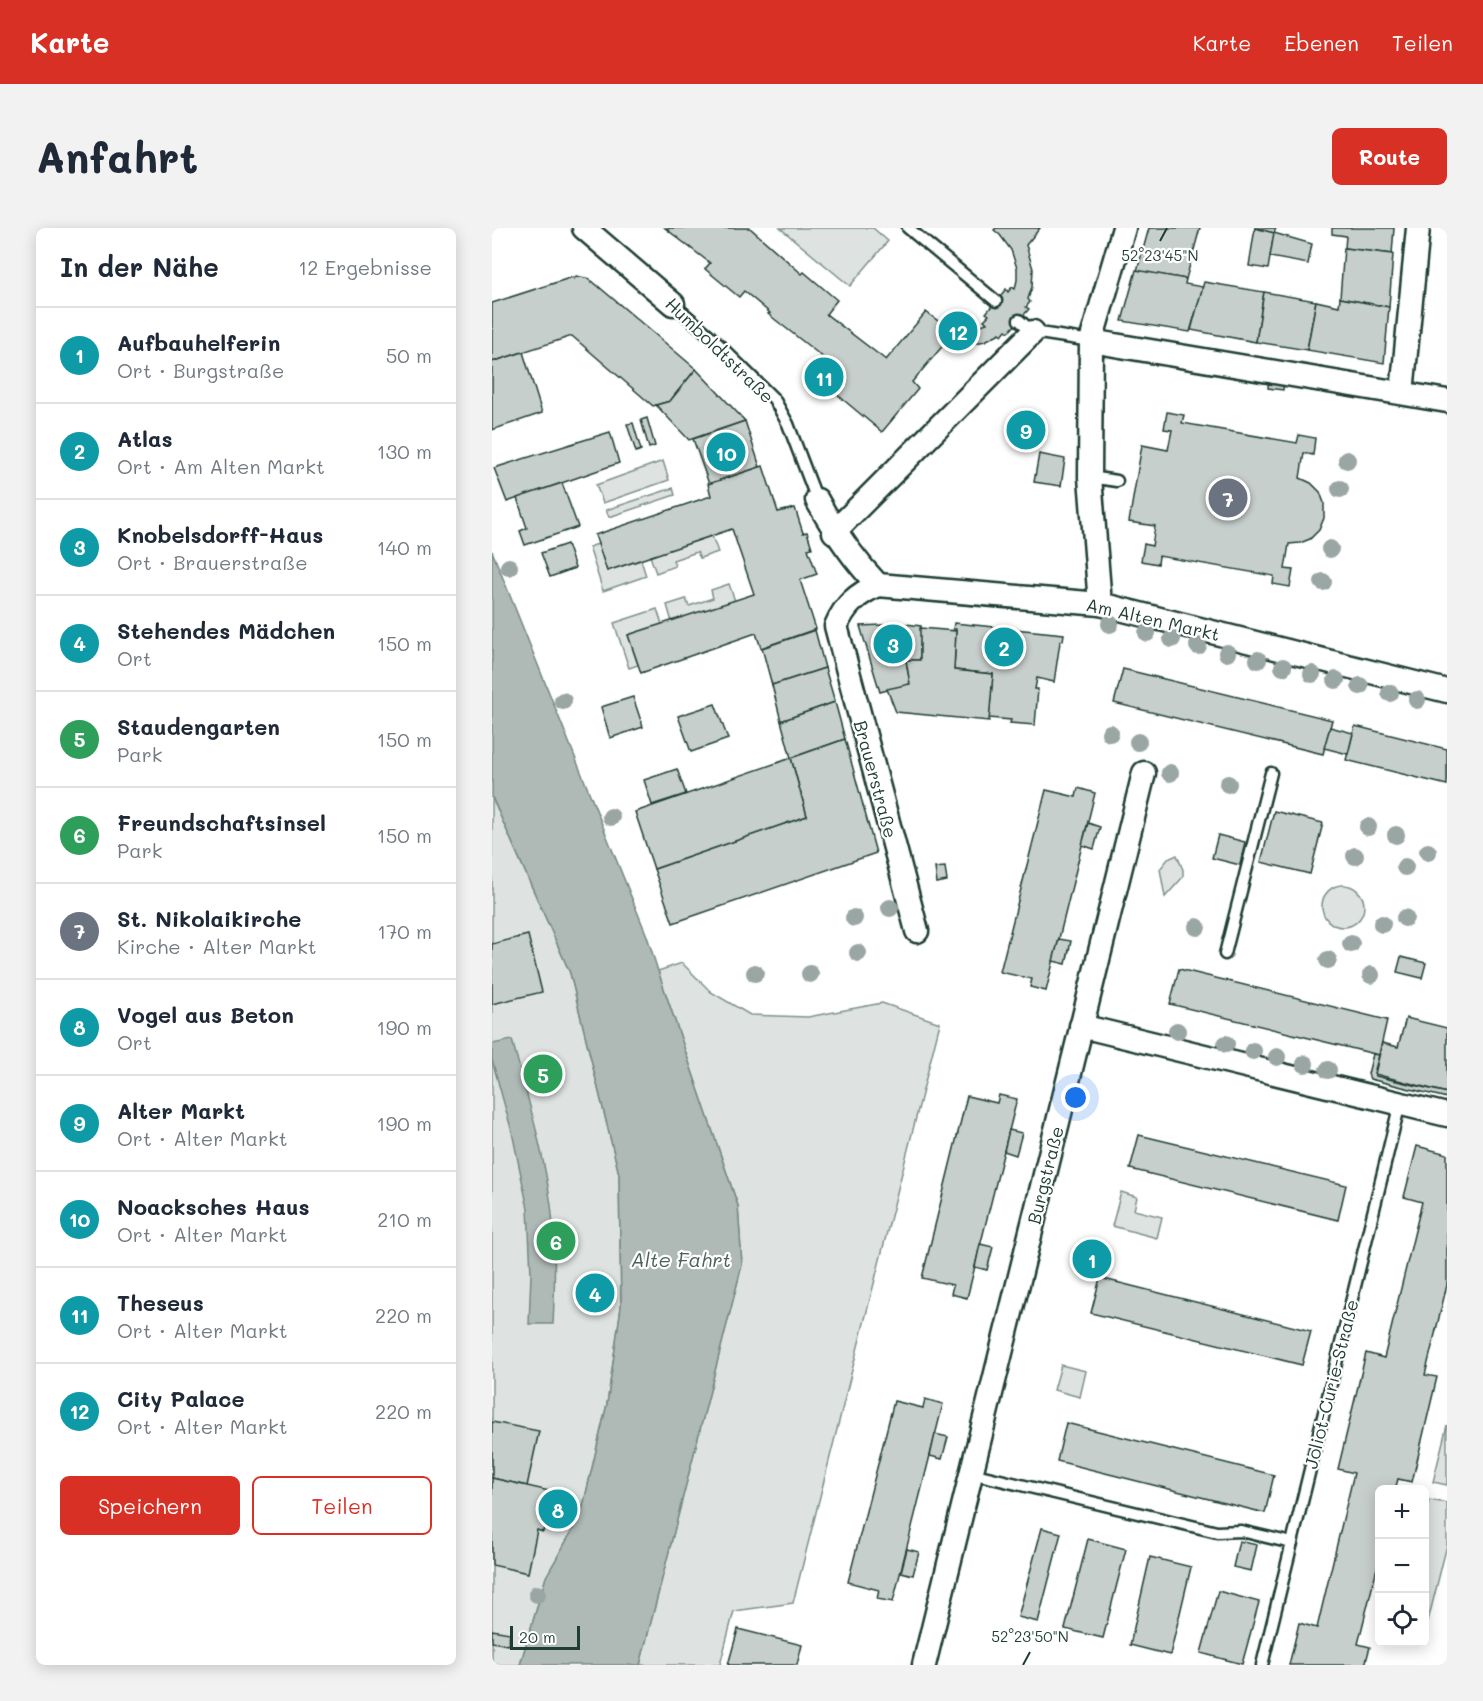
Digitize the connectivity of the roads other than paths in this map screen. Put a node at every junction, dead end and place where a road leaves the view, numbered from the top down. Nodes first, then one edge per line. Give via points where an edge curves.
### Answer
1 (584, 228) edge
2 (908, 228) edge
3 (1124, 228) edge
4 (1418, 228) edge
5 (996, 301) dead end
6 (673, 304) joint
7 (1026, 326) joint
8 (1091, 341) junction
9 (1402, 393) junction
10 (1447, 401) edge
11 (1090, 477) junction
12 (1118, 481) dead end
13 (817, 500) joint
14 (834, 532) junction
15 (878, 585) junction
16 (1100, 604) junction
17 (1447, 691) edge
18 (1144, 773) dead end
19 (1271, 773) dead end
20 (917, 931) dead end
21 (1225, 954) dead end
22 (1081, 1026) junction
23 (1400, 1103) junction
24 (1447, 1115) edge
25 (971, 1473) junction
26 (1292, 1543) junction
27 (924, 1665) edge
28 (1262, 1665) edge

1 - 6 street, Humboldtstraße
2 - 5 lane
3 - 8 street
4 - 9 street
6 - 13 lane, Humboldtstraße via 774,399 788,424
7 - 8 lane
7 - 14 street
8 - 9 street
8 - 11 street
9 - 10 street
11 - 12 lane
11 - 16 street
13 - 14 street
14 - 15 street
15 - 16 street, Am Alten Markt
15 - 20 street, Brauerstraße via 852,600 836,626
16 - 17 street, Am Alten Markt
18 - 22 street, Burgstraße
19 - 21 lane
22 - 23 street
22 - 25 street, Burgstraße
23 - 24 street
23 - 26 lane, Joliot-Curie-Straße
25 - 26 lane via 1217,1532 1241,1531
25 - 27 street, Burgstraße
26 - 28 lane, Joliot-Curie-Straße

